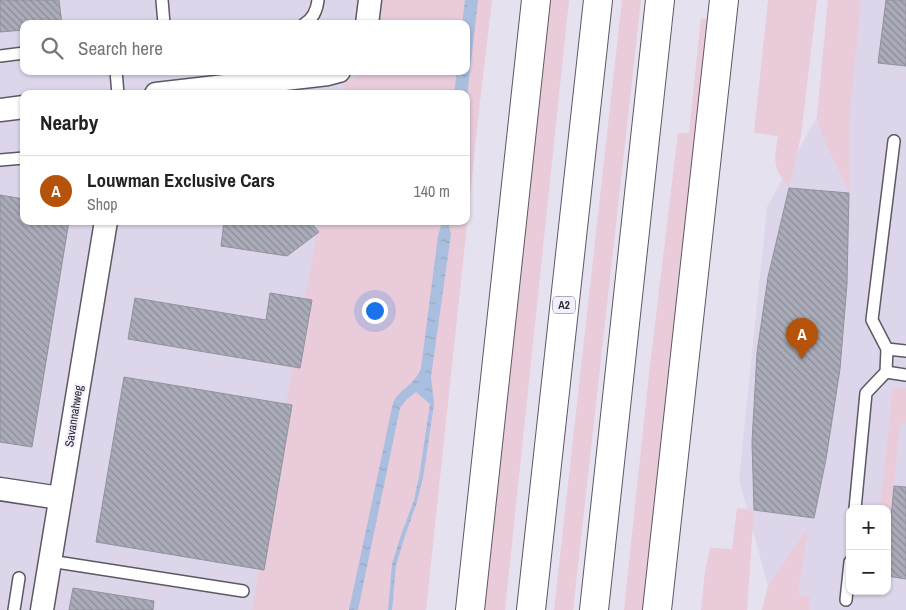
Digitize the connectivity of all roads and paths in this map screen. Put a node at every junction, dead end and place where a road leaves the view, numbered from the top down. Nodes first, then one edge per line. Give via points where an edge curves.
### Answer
1 (162, 0) edge
2 (318, 0) edge
3 (370, 0) edge
4 (536, 0) edge
5 (598, 0) edge
6 (660, 0) edge
7 (724, 0) edge
8 (164, 20) edge
9 (309, 20) edge
10 (368, 20) edge
11 (20, 54) edge
12 (0, 56) edge
13 (116, 75) edge
14 (319, 75) edge
15 (118, 90) edge
16 (190, 90) edge
17 (20, 108) edge
18 (0, 110) edge
19 (894, 141) dead end
20 (20, 158) edge
21 (0, 160) edge
22 (105, 225) edge
23 (887, 349) junction
24 (906, 351) edge
25 (886, 372) junction
26 (906, 375) edge
27 (0, 489) edge
28 (60, 498) junction
29 (855, 505) edge
30 (50, 561) junction
31 (19, 578) dead end
32 (243, 591) dead end
33 (847, 595) edge
34 (846, 600) dead end
35 (14, 610) edge
36 (42, 610) edge
37 (470, 610) edge
38 (531, 610) edge
39 (594, 610) edge
40 (657, 610) edge

1 - 8 lane
2 - 9 lane
3 - 10 street
4 - 37 highway
5 - 38 highway, A2
6 - 39 highway
7 - 40 highway
11 - 12 lane
13 - 15 lane
14 - 16 street
17 - 18 street
19 - 23 lane via 872,320
20 - 21 lane
22 - 28 street, Savannahweg
23 - 24 lane
23 - 25 lane
25 - 26 lane
25 - 29 lane via 866,393
27 - 28 street
28 - 30 street, Savannahweg
30 - 32 lane
30 - 36 street, Savannahweg
31 - 35 lane
33 - 34 lane

